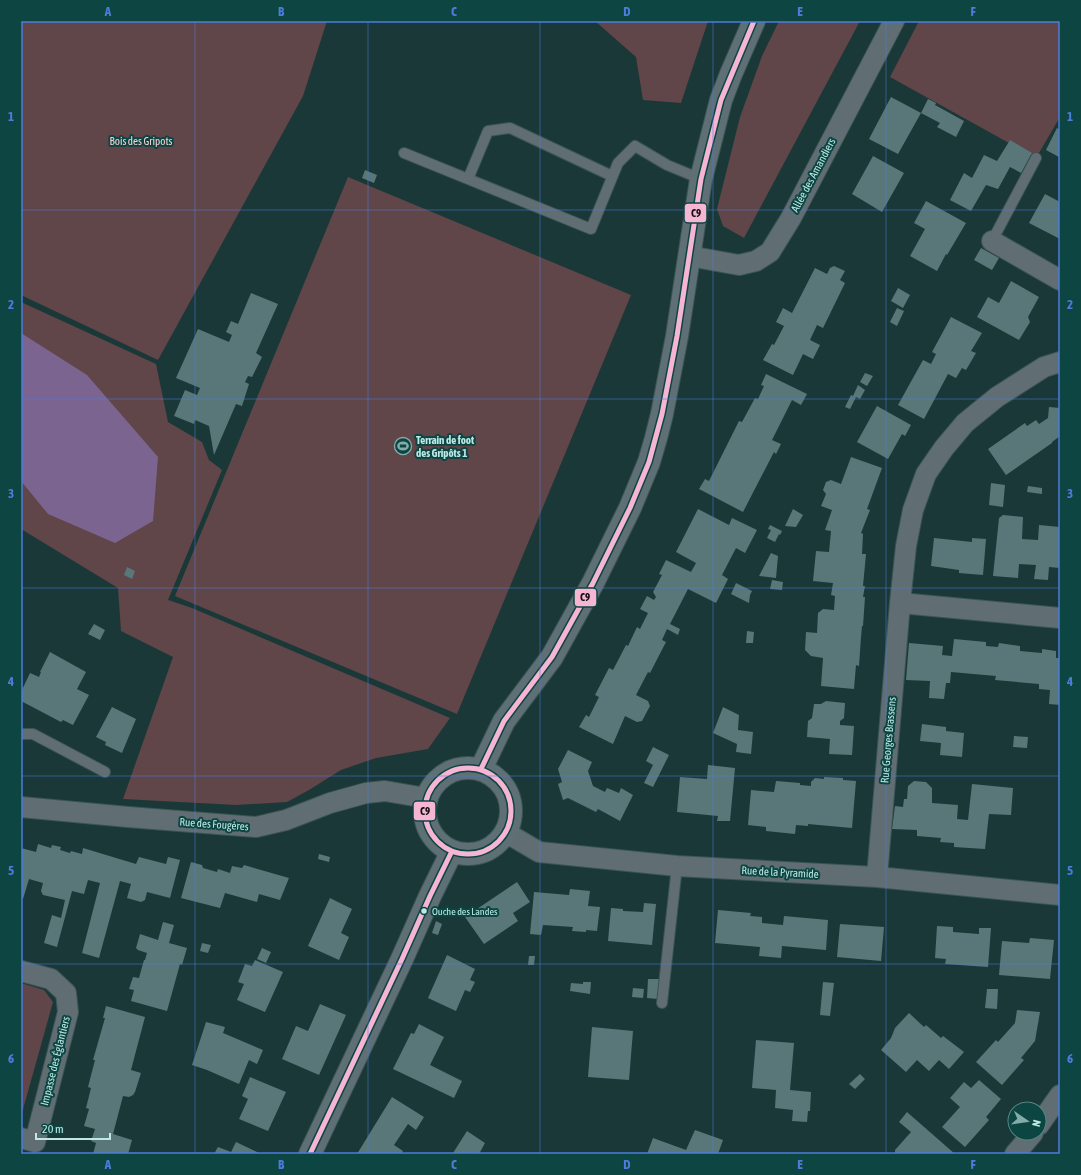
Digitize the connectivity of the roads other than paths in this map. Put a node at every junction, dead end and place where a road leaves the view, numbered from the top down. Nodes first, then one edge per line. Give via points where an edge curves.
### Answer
1 (754, 21) edge
2 (894, 21) edge
3 (404, 153) dead end
4 (1036, 158) dead end
5 (612, 176) junction
6 (468, 179) junction
7 (701, 179) junction
8 (992, 241) joint
9 (689, 256) junction
10 (1060, 280) edge
11 (1060, 362) edge
12 (900, 603) junction
13 (1060, 618) edge
14 (21, 734) edge
15 (481, 769) junction
16 (105, 772) dead end
17 (426, 798) junction
18 (21, 807) edge
19 (505, 832) junction
20 (452, 851) junction
21 (677, 866) junction
22 (877, 877) junction
23 (1060, 894) edge
24 (21, 971) edge
25 (662, 1003) dead end
26 (1060, 1095) edge
27 (1047, 1114) edge
28 (21, 1138) edge
29 (1026, 1141) edge
30 (310, 1154) edge
31 (1015, 1154) edge

1 - 7 street via 721,100
2 - 9 street, Allée des Amandiers via 791,218 770,252 756,261 739,265
3 - 6 lane
4 - 8 lane
5 - 6 lane via 510,128 488,131
5 - 6 lane via 591,229
5 - 7 lane via 618,163 635,146 667,165
7 - 9 street
8 - 10 street
9 - 15 street via 662,414 649,462 593,583 552,657 504,721
11 - 12 street, Rue Georges Brassens via 1044,367 997,397 965,423 926,474 913,510
12 - 13 street
12 - 22 street, Rue Georges Brassens
14 - 16 lane via 33,734
15 - 17 street via 458,768 445,773 432,785
15 - 19 street via 496,777 508,793 511,814
17 - 18 street, Rue des Fougères via 385,791 366,793 330,803 286,820 256,827
17 - 20 street via 424,812 427,827 438,842
19 - 20 street via 485,851 462,854
19 - 21 street, Rue de la Pyramide via 539,852
20 - 30 street
21 - 22 street, Rue de la Pyramide
21 - 25 lane
22 - 23 street, Rue de la Pyramide
24 - 28 street, Impasse des Églantiers via 51,979 66,993 68,1012 35,1142
26 - 27 street
29 - 31 street

